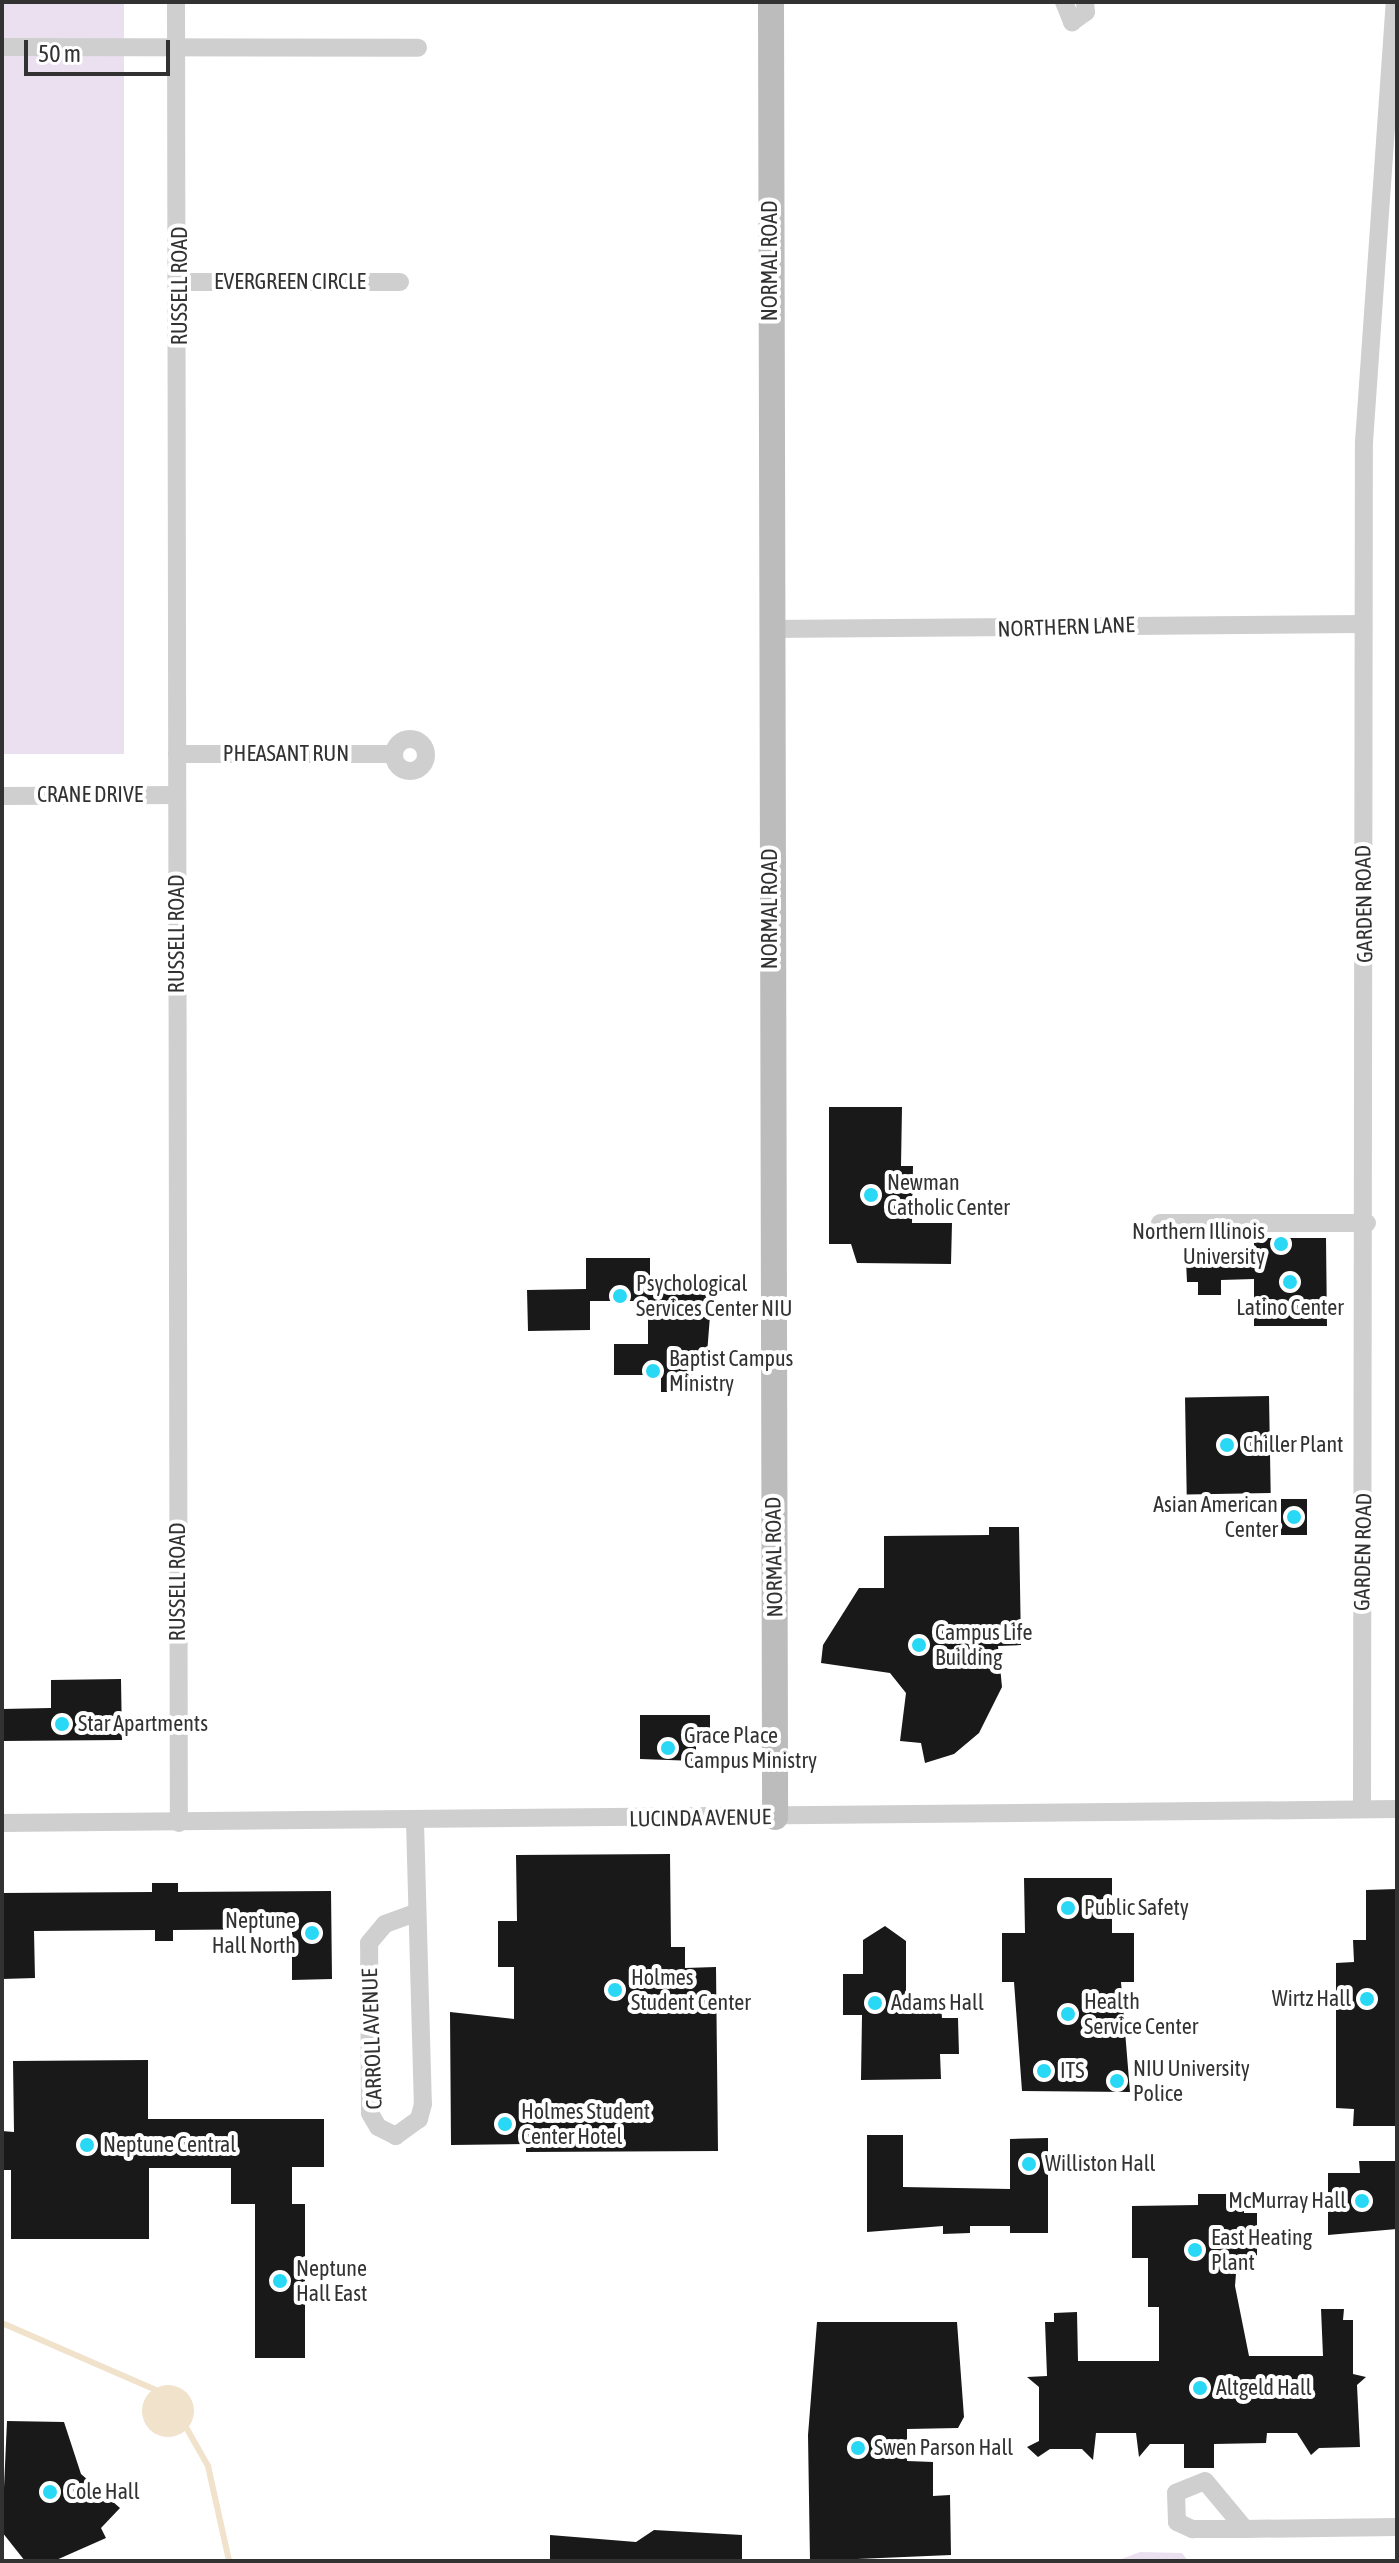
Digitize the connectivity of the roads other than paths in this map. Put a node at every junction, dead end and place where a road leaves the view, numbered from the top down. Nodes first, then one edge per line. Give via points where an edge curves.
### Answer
1 (176, 2) edge
2 (771, 2) edge
3 (1064, 2) edge
4 (1085, 2) edge
5 (1395, 2) edge
6 (176, 46) junction
7 (2, 47) edge
8 (418, 48) dead end
9 (181, 282) junction
10 (400, 282) dead end
11 (1362, 624) junction
12 (769, 629) junction
13 (177, 754) junction
14 (394, 754) dead end
15 (177, 795) junction
16 (2, 796) edge
17 (1160, 1223) dead end
18 (1367, 1223) junction
19 (1362, 1808) junction
20 (1397, 1809) edge
21 (775, 1817) junction
22 (415, 1822) junction
23 (2, 1823) edge
24 (179, 1823) junction
25 (415, 1913) junction
26 (1397, 2527) edge
27 (1245, 2529) dead end

1 - 6 street, RUSSELL ROAD
2 - 12 street, NORMAL ROAD
3 - 4 street via 1072,22 1086,12
5 - 11 street, GARDEN ROAD via 1364,442
6 - 7 street
6 - 8 street
6 - 9 street, RUSSELL ROAD
9 - 10 street, EVERGREEN CIRCLE
9 - 13 street, RUSSELL ROAD
11 - 12 street, NORTHERN LANE
11 - 18 street, GARDEN ROAD
12 - 21 street, NORMAL ROAD
13 - 14 street, PHEASANT RUN
13 - 15 street, RUSSELL ROAD
15 - 16 street, CRANE DRIVE
15 - 24 street, RUSSELL ROAD
17 - 18 street
18 - 19 street, GARDEN ROAD
19 - 20 street, LUCINDA AVENUE
19 - 21 street, LUCINDA AVENUE
21 - 22 street, LUCINDA AVENUE
22 - 24 street, LUCINDA AVENUE
22 - 25 street, CARROLL AVENUE
23 - 24 street, LUCINDA AVENUE
25 - 25 street, CARROLL AVENUE via 385,1924 369,1943 370,2113 378,2127 396,2136 419,2119 423,2104
26 - 27 street

